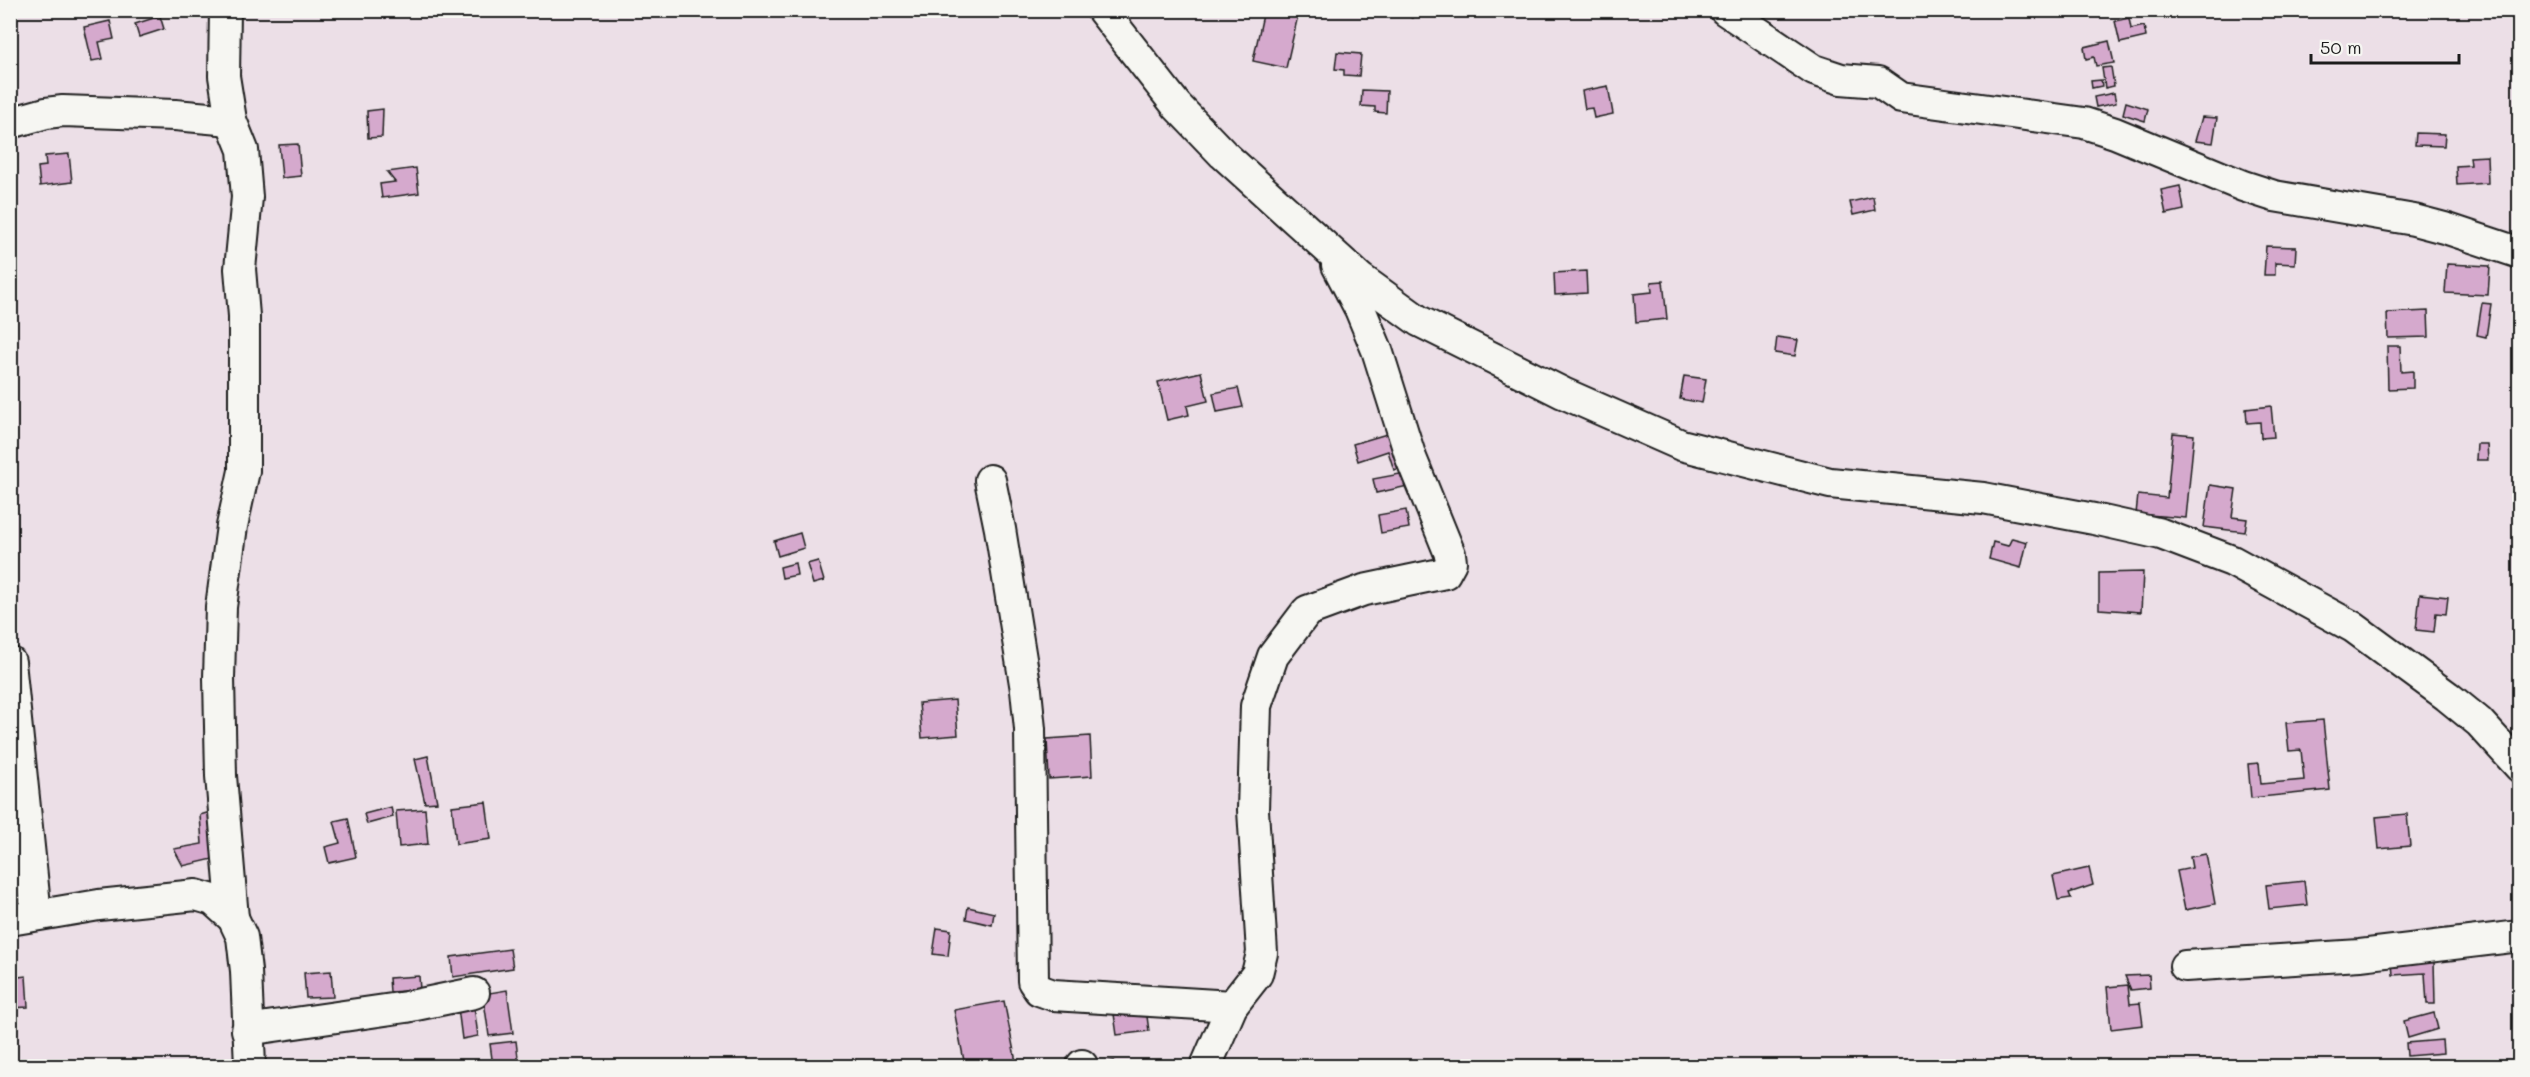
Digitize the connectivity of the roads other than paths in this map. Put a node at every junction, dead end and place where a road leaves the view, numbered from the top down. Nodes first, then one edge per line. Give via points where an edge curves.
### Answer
1 (225, 10) edge
2 (1102, 10) edge
3 (1725, 10) edge
4 (231, 120) junction
5 (10, 123) edge
6 (1327, 248) junction
7 (2520, 253) edge
8 (990, 480) dead end
9 (10, 662) edge
10 (2520, 767) edge
11 (23, 918) edge
12 (233, 918) junction
13 (2520, 936) edge
14 (2185, 966) dead end
15 (474, 993) dead end
16 (1232, 1006) junction
17 (247, 1030) junction
18 (250, 1066) edge
19 (1206, 1066) edge

1 - 4 street via 224,76
2 - 6 street via 1185,114 1223,154
3 - 7 street via 1814,70 1878,82 1901,98 2084,123 2274,196 2414,220
4 - 5 street via 63,111
4 - 12 street via 243,150 247,197 240,269 244,316 244,471 221,607 219,678 221,776
6 - 10 street via 1361,279 1419,321 1563,393 1681,445 1830,483 1983,498 2094,519 2161,534 2232,561 2353,627 2479,722
6 - 16 street via 1377,350 1411,458 1451,561 1445,573 1364,590 1307,611 1273,656 1256,706 1253,810 1262,952 1257,974
8 - 16 street via 1030,729 1033,981 1039,990 1053,995
9 - 11 street
11 - 12 street via 196,895 213,900
12 - 17 street via 242,937
13 - 14 street via 2360,955
15 - 17 street
16 - 19 street
17 - 18 street

